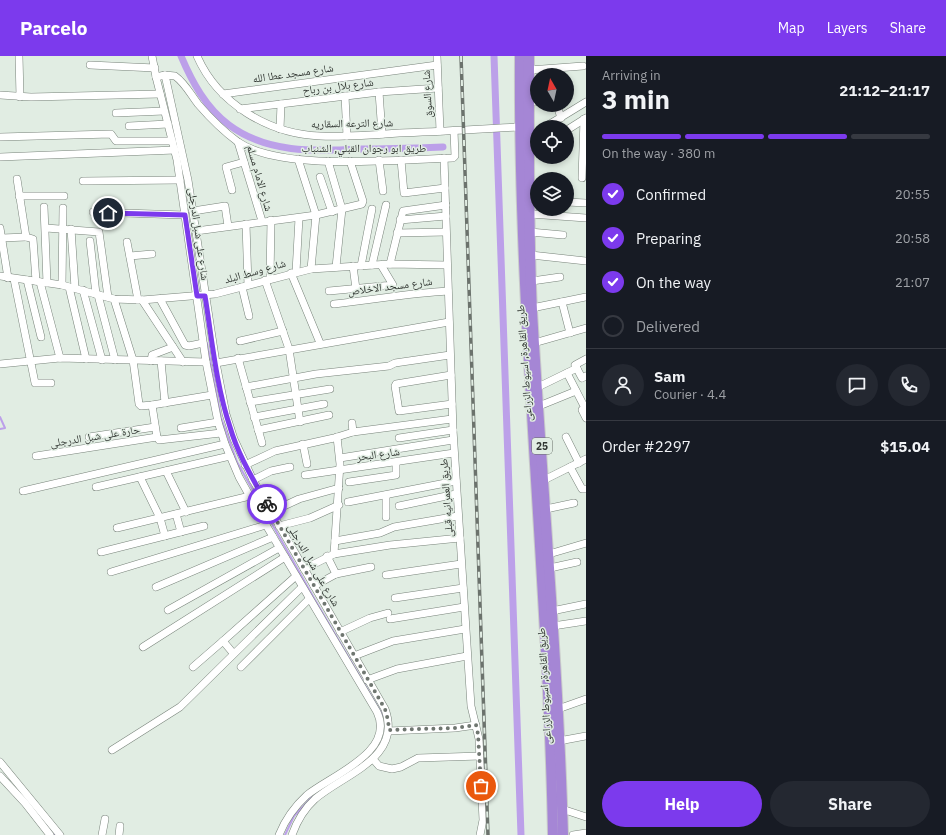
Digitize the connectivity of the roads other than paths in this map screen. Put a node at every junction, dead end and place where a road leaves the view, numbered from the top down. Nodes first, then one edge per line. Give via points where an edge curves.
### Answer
1 (19, 56) edge
2 (152, 56) edge
3 (197, 56) edge
4 (436, 56) edge
5 (520, 56) edge
6 (529, 56) edge
7 (90, 65) dead end
8 (437, 65) junction
9 (583, 66) dead end
10 (155, 68) junction
11 (529, 70) junction
12 (530, 74) edge
13 (165, 75) junction
14 (156, 77) junction
15 (438, 88) junction
16 (379, 92) junction
17 (160, 94) junction
18 (223, 94) junction
19 (0, 95) edge
20 (345, 96) junction
21 (20, 97) junction
22 (586, 102) edge
23 (281, 104) junction
24 (240, 109) junction
25 (164, 111) junction
26 (560, 112) edge
27 (116, 113) dead end
28 (561, 118) junction
29 (585, 118) edge
30 (557, 120) edge
31 (168, 124) junction
32 (574, 125) edge
33 (129, 126) dead end
34 (520, 127) junction
35 (280, 129) junction
36 (454, 131) junction
37 (440, 132) junction
38 (382, 134) junction
39 (347, 136) junction
40 (0, 137) edge
41 (172, 141) junction
42 (238, 142) junction
43 (175, 150) junction
44 (0, 157) edge
45 (444, 158) junction
46 (298, 159) junction
47 (379, 160) junction
48 (401, 160) junction
49 (328, 161) junction
50 (350, 161) junction
51 (244, 162) junction
52 (584, 165) edge
53 (320, 177) dead end
54 (582, 178) dead end
55 (17, 179) dead end
56 (180, 180) junction
57 (83, 181) dead end
58 (445, 188) junction
59 (232, 190) dead end
60 (383, 191) dead end
61 (19, 196) junction
62 (64, 196) dead end
63 (574, 202) edge
64 (586, 203) edge
65 (386, 205) dead end
66 (446, 205) junction
67 (44, 208) dead end
68 (63, 208) dead end
69 (342, 209) junction
70 (372, 209) dead end
71 (193, 211) junction
72 (93, 212) dead end
73 (332, 212) junction
74 (185, 215) junction
75 (316, 215) junction
76 (446, 216) junction
77 (530, 216) edge
78 (558, 216) edge
79 (299, 218) junction
80 (586, 218) edge
81 (271, 220) junction
82 (400, 220) junction
83 (262, 221) junction
84 (246, 224) junction
85 (228, 226) junction
86 (0, 228) edge
87 (46, 228) junction
88 (62, 229) junction
89 (71, 229) junction
90 (196, 230) junction
91 (446, 232) junction
92 (530, 232) junction
93 (397, 233) junction
94 (563, 235) dead end
95 (2, 238) junction
96 (26, 238) junction
97 (90, 241) dead end
98 (128, 245) dead end
99 (152, 254) dead end
100 (531, 254) junction
101 (130, 256) junction
102 (586, 261) edge
103 (390, 264) junction
104 (372, 265) junction
105 (381, 265) junction
106 (447, 265) junction
107 (353, 266) junction
108 (361, 266) junction
109 (336, 267) junction
110 (311, 269) junction
111 (293, 272) junction
112 (0, 276) edge
113 (560, 277) dead end
114 (11, 278) junction
115 (267, 279) junction
116 (27, 280) junction
117 (532, 281) junction
118 (41, 282) junction
119 (245, 286) junction
120 (68, 287) junction
121 (356, 289) junction
122 (83, 290) junction
123 (329, 291) dead end
124 (448, 291) junction
125 (97, 294) junction
126 (197, 296) junction
127 (205, 296) junction
128 (586, 297) edge
129 (111, 298) junction
130 (160, 299) junction
131 (140, 300) junction
132 (562, 302) junction
133 (334, 304) dead end
134 (532, 308) junction
135 (249, 316) dead end
136 (449, 322) junction
137 (586, 328) edge
138 (283, 331) junction
139 (570, 333) junction
140 (41, 337) dead end
141 (240, 341) dead end
142 (203, 343) junction
143 (534, 343) junction
144 (320, 344) junction
145 (173, 347) junction
146 (289, 349) junction
147 (450, 354) junction
148 (60, 358) junction
149 (238, 358) junction
150 (86, 359) junction
151 (586, 359) edge
152 (31, 360) junction
153 (102, 360) junction
154 (116, 360) junction
155 (133, 360) junction
156 (151, 361) junction
157 (161, 361) junction
158 (183, 362) junction
159 (206, 362) junction
160 (216, 362) junction
161 (0, 364) edge
162 (577, 368) junction
163 (567, 373) junction
164 (451, 375) junction
165 (584, 377) edge
166 (294, 378) junction
167 (51, 383) dead end
168 (246, 387) junction
169 (538, 388) junction
170 (330, 389) dead end
171 (576, 391) junction
172 (212, 395) junction
173 (297, 395) junction
174 (250, 402) junction
175 (165, 403) junction
176 (324, 404) dead end
177 (452, 404) junction
178 (152, 405) junction
179 (539, 406) junction
180 (298, 408) junction
181 (586, 410) edge
182 (329, 416) dead end
183 (254, 417) junction
184 (586, 418) edge
185 (452, 419) junction
186 (218, 422) junction
187 (300, 422) junction
188 (352, 423) dead end
189 (155, 428) junction
190 (182, 428) dead end
191 (258, 430) junction
192 (453, 430) junction
193 (353, 432) junction
194 (221, 433) junction
195 (89, 437) dead end
196 (338, 437) junction
197 (566, 437) dead end
198 (399, 438) dead end
199 (159, 439) junction
200 (453, 440) junction
201 (262, 443) dead end
202 (225, 444) junction
203 (303, 444) junction
204 (454, 452) junction
205 (36, 456) dead end
206 (230, 456) junction
207 (340, 458) junction
208 (586, 459) edge
209 (396, 463) junction
210 (579, 463) junction
211 (307, 464) dead end
212 (245, 465) junction
213 (290, 467) dead end
214 (570, 467) junction
215 (340, 470) junction
216 (166, 471) junction
217 (541, 473) junction
218 (305, 475) dead end
219 (140, 477) junction
220 (253, 480) junction
221 (456, 481) junction
222 (349, 482) dead end
223 (96, 487) dead end
224 (339, 488) junction
225 (586, 488) edge
226 (23, 491) dead end
227 (456, 494) junction
228 (386, 495) junction
229 (250, 496) junction
230 (348, 502) dead end
231 (574, 503) dead end
232 (339, 505) junction
233 (399, 506) dead end
234 (546, 509) junction
235 (186, 512) junction
236 (271, 512) junction
237 (176, 514) junction
238 (458, 516) junction
239 (386, 517) dead end
240 (160, 518) junction
241 (266, 524) junction
242 (204, 526) dead end
243 (279, 526) junction
244 (118, 528) dead end
245 (181, 532) junction
246 (165, 536) junction
247 (273, 537) junction
248 (460, 538) junction
249 (335, 541) junction
250 (586, 543) edge
251 (279, 548) junction
252 (101, 552) dead end
253 (549, 554) junction
254 (331, 555) junction
255 (285, 557) junction
256 (578, 562) dead end
257 (461, 564) junction
258 (371, 567) dead end
259 (550, 568) junction
260 (304, 569) junction
261 (111, 572) dead end
262 (336, 574) junction
263 (386, 574) dead end
264 (296, 576) junction
265 (314, 586) junction
266 (156, 587) dead end
267 (302, 587) junction
268 (463, 588) junction
269 (395, 598) dead end
270 (309, 599) junction
271 (586, 604) edge
272 (464, 607) junction
273 (168, 610) dead end
274 (552, 611) junction
275 (586, 621) edge
276 (553, 626) junction
277 (465, 629) junction
278 (340, 632) junction
279 (223, 641) junction
280 (143, 647) dead end
281 (233, 653) junction
282 (354, 656) junction
283 (467, 656) junction
284 (193, 666) dead end
285 (241, 667) dead end
286 (367, 680) junction
287 (586, 699) edge
288 (558, 709) junction
289 (476, 725) junction
290 (389, 730) junction
291 (556, 734) junction
292 (586, 736) edge
293 (112, 750) dead end
294 (480, 756) junction
295 (372, 759) junction
296 (0, 762) edge
297 (0, 776) edge
298 (562, 809) junction
299 (586, 817) edge
300 (105, 820) dead end
301 (120, 826) dead end
302 (586, 833) edge
303 (50, 835) edge
304 (60, 835) edge
305 (102, 835) edge
306 (119, 835) edge
307 (279, 835) edge
308 (292, 835) edge
309 (480, 835) edge
310 (554, 835) edge
311 (563, 835) edge
312 (573, 835) edge

1 - 21 street
2 - 10 street
3 - 18 street, شارع الترعه السقاريه
4 - 8 street, شارع السوق
5 - 34 highway, طريق القاهرة, اسيوط الزراعى / 25
6 - 11 highway, طريق القاهرة, اسيوط الزراعى / 25
7 - 10 street
8 - 15 street, شارع السوق
8 - 18 street, شارع مسجد عطا الله
9 - 11 street
10 - 14 street
11 - 12 highway, طريق القاهرة, اسيوط الزراعى / 25
13 - 14 street
13 - 42 street, طريق ابو رجوان القبلي, الشنباب via 179,79 208,115
13 - 71 street, شارع على شبل الدرجلى
14 - 17 street, شارع على شبل الدرجلى
15 - 16 street, شارع بلال بن رباح
15 - 37 street, شارع السوق
16 - 20 street, شارع بلال بن رباح
16 - 38 street
17 - 21 street
17 - 25 street, شارع على شبل الدرجلى
18 - 24 street, شارع الترعه السقاريه
19 - 21 street
20 - 23 street, شارع بلال بن رباح
20 - 39 street
22 - 28 street
23 - 24 street, شارع بلال بن رباح
23 - 35 street
24 - 35 street, شارع الترعه السقاريه
25 - 27 street
25 - 31 street, شارع على شبل الدرجلى
26 - 28 street
28 - 30 street
29 - 32 street
29 - 52 street
31 - 33 street
31 - 41 street, شارع على شبل الدرجلى
34 - 36 street, شارع الترعه السقاريه
34 - 217 highway, طريق القاهرة, اسيوط الزراعى / 25 via 524,292
35 - 39 street, شارع الترعه السقاريه via 320,136
36 - 37 street, شارع الترعه السقاريه
36 - 45 street via 455,156
37 - 38 street, شارع الترعه السقاريه
38 - 39 street, شارع الترعه السقاريه
40 - 41 street via 111,134 116,141
41 - 43 street, شارع على شبل الدرجلى
42 - 46 street, طريق ابو رجوان القبلي, الشنباب via 266,155
42 - 51 street, شارع الامام مسلم
43 - 44 street
43 - 56 street, شارع على شبل الدرجلى
45 - 48 street, طريق ابو رجوان القبلي, الشنباب
45 - 58 street, طريق العمرانيه قبلى
46 - 49 street, طريق ابو رجوان القبلي, الشنباب
46 - 75 street
47 - 48 street, طريق ابو رجوان القبلي, الشنباب
47 - 50 street, طريق ابو رجوان القبلي, الشنباب
47 - 60 street
48 - 58 street via 404,193
49 - 50 street, طريق ابو رجوان القبلي, الشنباب
49 - 69 street
50 - 69 street via 363,203
51 - 59 street via 226,167
51 - 83 street, شارع الامام مسلم
52 - 54 street
53 - 73 street
55 - 61 street
56 - 57 street
56 - 74 street, شارع على شبل الدرجلى
58 - 66 street, طريق العمرانيه قبلى
61 - 62 street
61 - 96 street
63 - 64 street
65 - 104 street
66 - 76 street, طريق العمرانيه قبلى
66 - 82 street via 403,211
67 - 87 street
68 - 88 street
69 - 73 street
69 - 109 street
70 - 108 street
71 - 85 street via 225,206
71 - 90 street, شارع على شبل الدرجلى
72 - 74 street
73 - 75 street
74 - 126 street, شارع على شبل الدرجلى
75 - 79 street
75 - 110 street
76 - 82 street
76 - 91 street, طريق العمرانيه قبلى
77 - 92 highway, طريق القاهرة, اسيوط الزراعى / 25
78 - 80 street
79 - 81 street
79 - 111 street
81 - 83 street
81 - 115 street
82 - 93 street
83 - 84 street
84 - 85 street
84 - 119 street
85 - 90 street
86 - 95 street
87 - 88 street
87 - 118 street
88 - 89 street
88 - 120 street
89 - 120 street
89 - 129 street via 100,232
90 - 127 street, شارع على شبل الدرجلى
91 - 93 street
91 - 106 street, طريق العمرانيه قبلى
92 - 94 street
92 - 100 highway, طريق القاهرة, اسيوط الزراعى / 25
93 - 103 street
95 - 96 street
95 - 114 street
96 - 118 street via 33,239
97 - 125 street
98 - 101 street
99 - 101 street
100 - 102 street
100 - 117 highway, طريق القاهرة, اسيوط الزراعى / 25
101 - 131 street
103 - 105 street, شارع وسط البلد
103 - 106 street, شارع وسط البلد
104 - 105 street, شارع وسط البلد
104 - 108 street, شارع وسط البلد
105 - 121 street via 393,284
106 - 124 street, طريق العمرانيه قبلى
107 - 108 street, شارع وسط البلد
107 - 109 street, شارع وسط البلد
107 - 121 street
109 - 110 street, شارع وسط البلد
110 - 111 street, شارع وسط البلد
111 - 115 street, شارع وسط البلد
111 - 144 street
112 - 114 street, شارع وسط البلد
113 - 117 street
114 - 116 street, شارع وسط البلد
114 - 152 street
115 - 119 street, شارع وسط البلد
115 - 138 street
116 - 118 street, شارع وسط البلد
116 - 140 street
117 - 134 highway, طريق القاهرة, اسيوط الزراعى / 25
118 - 120 street, شارع وسط البلد
118 - 148 street
119 - 127 street, شارع وسط البلد
119 - 135 street
120 - 122 street, شارع وسط البلد
120 - 150 street
121 - 123 street
122 - 125 street, شارع وسط البلد
122 - 153 street
124 - 133 street, شارع مسجد الاخلاص
124 - 136 street, طريق العمرانيه قبلى
125 - 129 street, شارع وسط البلد
125 - 154 street
126 - 127 street, شارع وسط البلد
126 - 130 street, شارع وسط البلد
126 - 142 street, شارع على شبل الدرجلى
127 - 160 street, شارع على شبل الدرجلى
128 - 132 street
129 - 131 street, شارع وسط البلد
129 - 155 street
130 - 131 street, شارع وسط البلد
130 - 142 street via 185,345
131 - 145 street
132 - 134 street
132 - 139 street
134 - 143 highway, طريق القاهرة, اسيوط الزراعى / 25
136 - 144 street
136 - 147 street, طريق العمرانيه قبلى
137 - 139 street
138 - 141 street
138 - 146 street
139 - 143 street
142 - 159 street, شارع على شبل الدرجلى
143 - 169 highway, طريق القاهرة, اسيوط الزراعى / 25
144 - 146 street
145 - 156 street via 152,355
145 - 158 street
146 - 149 street
146 - 166 street
147 - 164 street, طريق العمرانيه قبلى
147 - 166 street via 389,366
148 - 150 street
148 - 152 street
149 - 160 street
149 - 168 street
150 - 153 street
151 - 162 street via 575,365
152 - 161 street
152 - 167 street via 36,383
153 - 154 street
154 - 155 street
155 - 156 street
155 - 178 street via 138,403 141,406
156 - 157 street
157 - 158 street
157 - 175 street
158 - 159 street
159 - 172 street, شارع على شبل الدرجلى
160 - 212 street, شارع على شبل الدرجلى via 230,427
162 - 163 street
162 - 165 street
163 - 169 street
163 - 171 street
164 - 177 street, طريق العمرانيه قبلى
164 - 177 street via 395,386 399,411
166 - 168 street
166 - 173 street
168 - 174 street
169 - 179 highway, طريق القاهرة, اسيوط الزراعى / 25
170 - 173 street
171 - 179 street
171 - 181 street
172 - 175 street
172 - 186 street, شارع على شبل الدرجلى
173 - 174 street
173 - 180 street
174 - 183 street
175 - 178 street
176 - 180 street
177 - 185 street, طريق العمرانيه قبلى
178 - 189 street
179 - 217 highway, طريق القاهرة, اسيوط الزراعى / 25
180 - 183 street
180 - 187 street
181 - 184 street via 582,410
182 - 187 street
183 - 191 street
185 - 192 street, طريق العمرانيه قبلى
185 - 193 street
186 - 190 street
186 - 194 street, شارع على شبل الدرجلى
187 - 191 street
188 - 193 street
189 - 195 street
189 - 199 street
191 - 201 street
192 - 198 street
192 - 200 street, طريق العمرانيه قبلى
193 - 196 street
194 - 199 street, حارة على شبل الدرجلى
194 - 202 street, شارع على شبل الدرجلى
196 - 203 street
196 - 207 street
197 - 210 street
199 - 205 street, حارة على شبل الدرجلى
200 - 204 street, طريق العمرانيه قبلى
200 - 207 street
202 - 206 street, شارع على شبل الدرجلى
202 - 226 street
203 - 211 street
203 - 212 street via 276,451
204 - 209 street, شارع البحر
204 - 221 street, طريق العمرانيه قبلى
206 - 216 street
206 - 229 street, شارع على شبل الدرجلى
207 - 215 street
208 - 210 street
209 - 215 street, شارع البحر
209 - 222 street via 396,475
210 - 214 street
212 - 220 street, شارع على شبل الدرجلى
213 - 220 street via 271,471
214 - 217 street
214 - 225 street via 583,489
215 - 218 street, شارع البحر
215 - 224 street
216 - 219 street
216 - 235 street
217 - 234 highway, طريق القاهرة, اسيوط الزراعى / 25
217 - 291 highway, طريق القاهرة, اسيوط الزراعى / 25
219 - 223 street
219 - 240 street
220 - 236 street, شارع على شبل الدرجلى
221 - 227 street, طريق العمرانيه قبلى
221 - 228 street
224 - 232 street
224 - 236 street via 299,499
227 - 233 street
227 - 238 street, طريق العمرانيه قبلى
228 - 230 street
228 - 239 street
229 - 235 street
229 - 241 street, شارع على شبل الدرجلى
231 - 234 street
232 - 243 street via 310,518
232 - 249 street
234 - 253 highway, طريق القاهرة, اسيوط الزراعى / 25
235 - 237 street
236 - 243 street, شارع على شبل الدرجلى
237 - 240 street
237 - 245 street
238 - 248 street, طريق العمرانيه قبلى
238 - 249 street
240 - 244 street
240 - 246 street
241 - 247 street, شارع على شبل الدرجلى
241 - 261 street
242 - 245 street
243 - 260 street, شارع على شبل الدرجلى
245 - 246 street
246 - 252 street
247 - 251 street, شارع على شبل الدرجلى
247 - 266 street
248 - 254 street via 390,545
248 - 257 street, طريق العمرانيه قبلى
249 - 254 street
250 - 253 street
251 - 255 street, شارع على شبل الدرجلى
251 - 273 street
253 - 259 highway, طريق القاهرة, اسيوط الزراعى / 25
254 - 260 street
254 - 262 street
255 - 264 street, شارع على شبل الدرجلى
255 - 280 street
256 - 259 street
257 - 263 street
257 - 268 street, طريق العمرانيه قبلى
258 - 262 street
259 - 274 highway, طريق القاهرة, اسيوط الزراعى / 25
260 - 265 street, شارع على شبل الدرجلى
262 - 265 street
264 - 267 street, شارع على شبل الدرجلى
264 - 279 street
265 - 278 street, شارع على شبل الدرجلى
267 - 270 street, شارع على شبل الدرجلى
267 - 281 street
268 - 269 street
268 - 272 street, طريق العمرانيه قبلى
270 - 285 street
270 - 307 street, شارع على شبل الدرجلى via 377,712 381,731 376,745 369,753 301,801
271 - 274 street
272 - 277 street, طريق العمرانيه قبلى
272 - 278 street via 370,618
274 - 276 highway, طريق القاهرة, اسيوط الزراعى / 25
275 - 276 street
276 - 288 highway, طريق القاهرة, اسيوط الزراعى / 25
277 - 282 street via 393,641
277 - 283 street, طريق العمرانيه قبلى
278 - 282 street, شارع على شبل الدرجلى
279 - 281 street
279 - 284 street
281 - 293 street via 180,707
282 - 286 street, شارع على شبل الدرجلى
283 - 286 street via 397,669
283 - 289 street, طريق العمرانيه قبلى via 471,706
286 - 290 street, شارع على شبل الدرجلى via 385,709
287 - 288 street
288 - 291 highway, طريق القاهرة, اسيوط الزراعى / 25
289 - 290 street
289 - 294 street, طريق العمرانيه قبلى
290 - 295 street via 384,746
291 - 292 street
291 - 298 highway, طريق القاهرة, اسيوط الزراعى / 25
291 - 310 highway, طريق القاهرة, اسيوط الزراعى / 25
294 - 295 street via 418,758 392,770 383,768
294 - 309 street, طريق العمرانيه قبلى
295 - 308 street via 315,800 300,817
296 - 304 street
297 - 303 street
298 - 299 street
298 - 311 highway, طريق القاهرة, اسيوط الزراعى / 25
300 - 305 street
301 - 306 street
302 - 312 street

